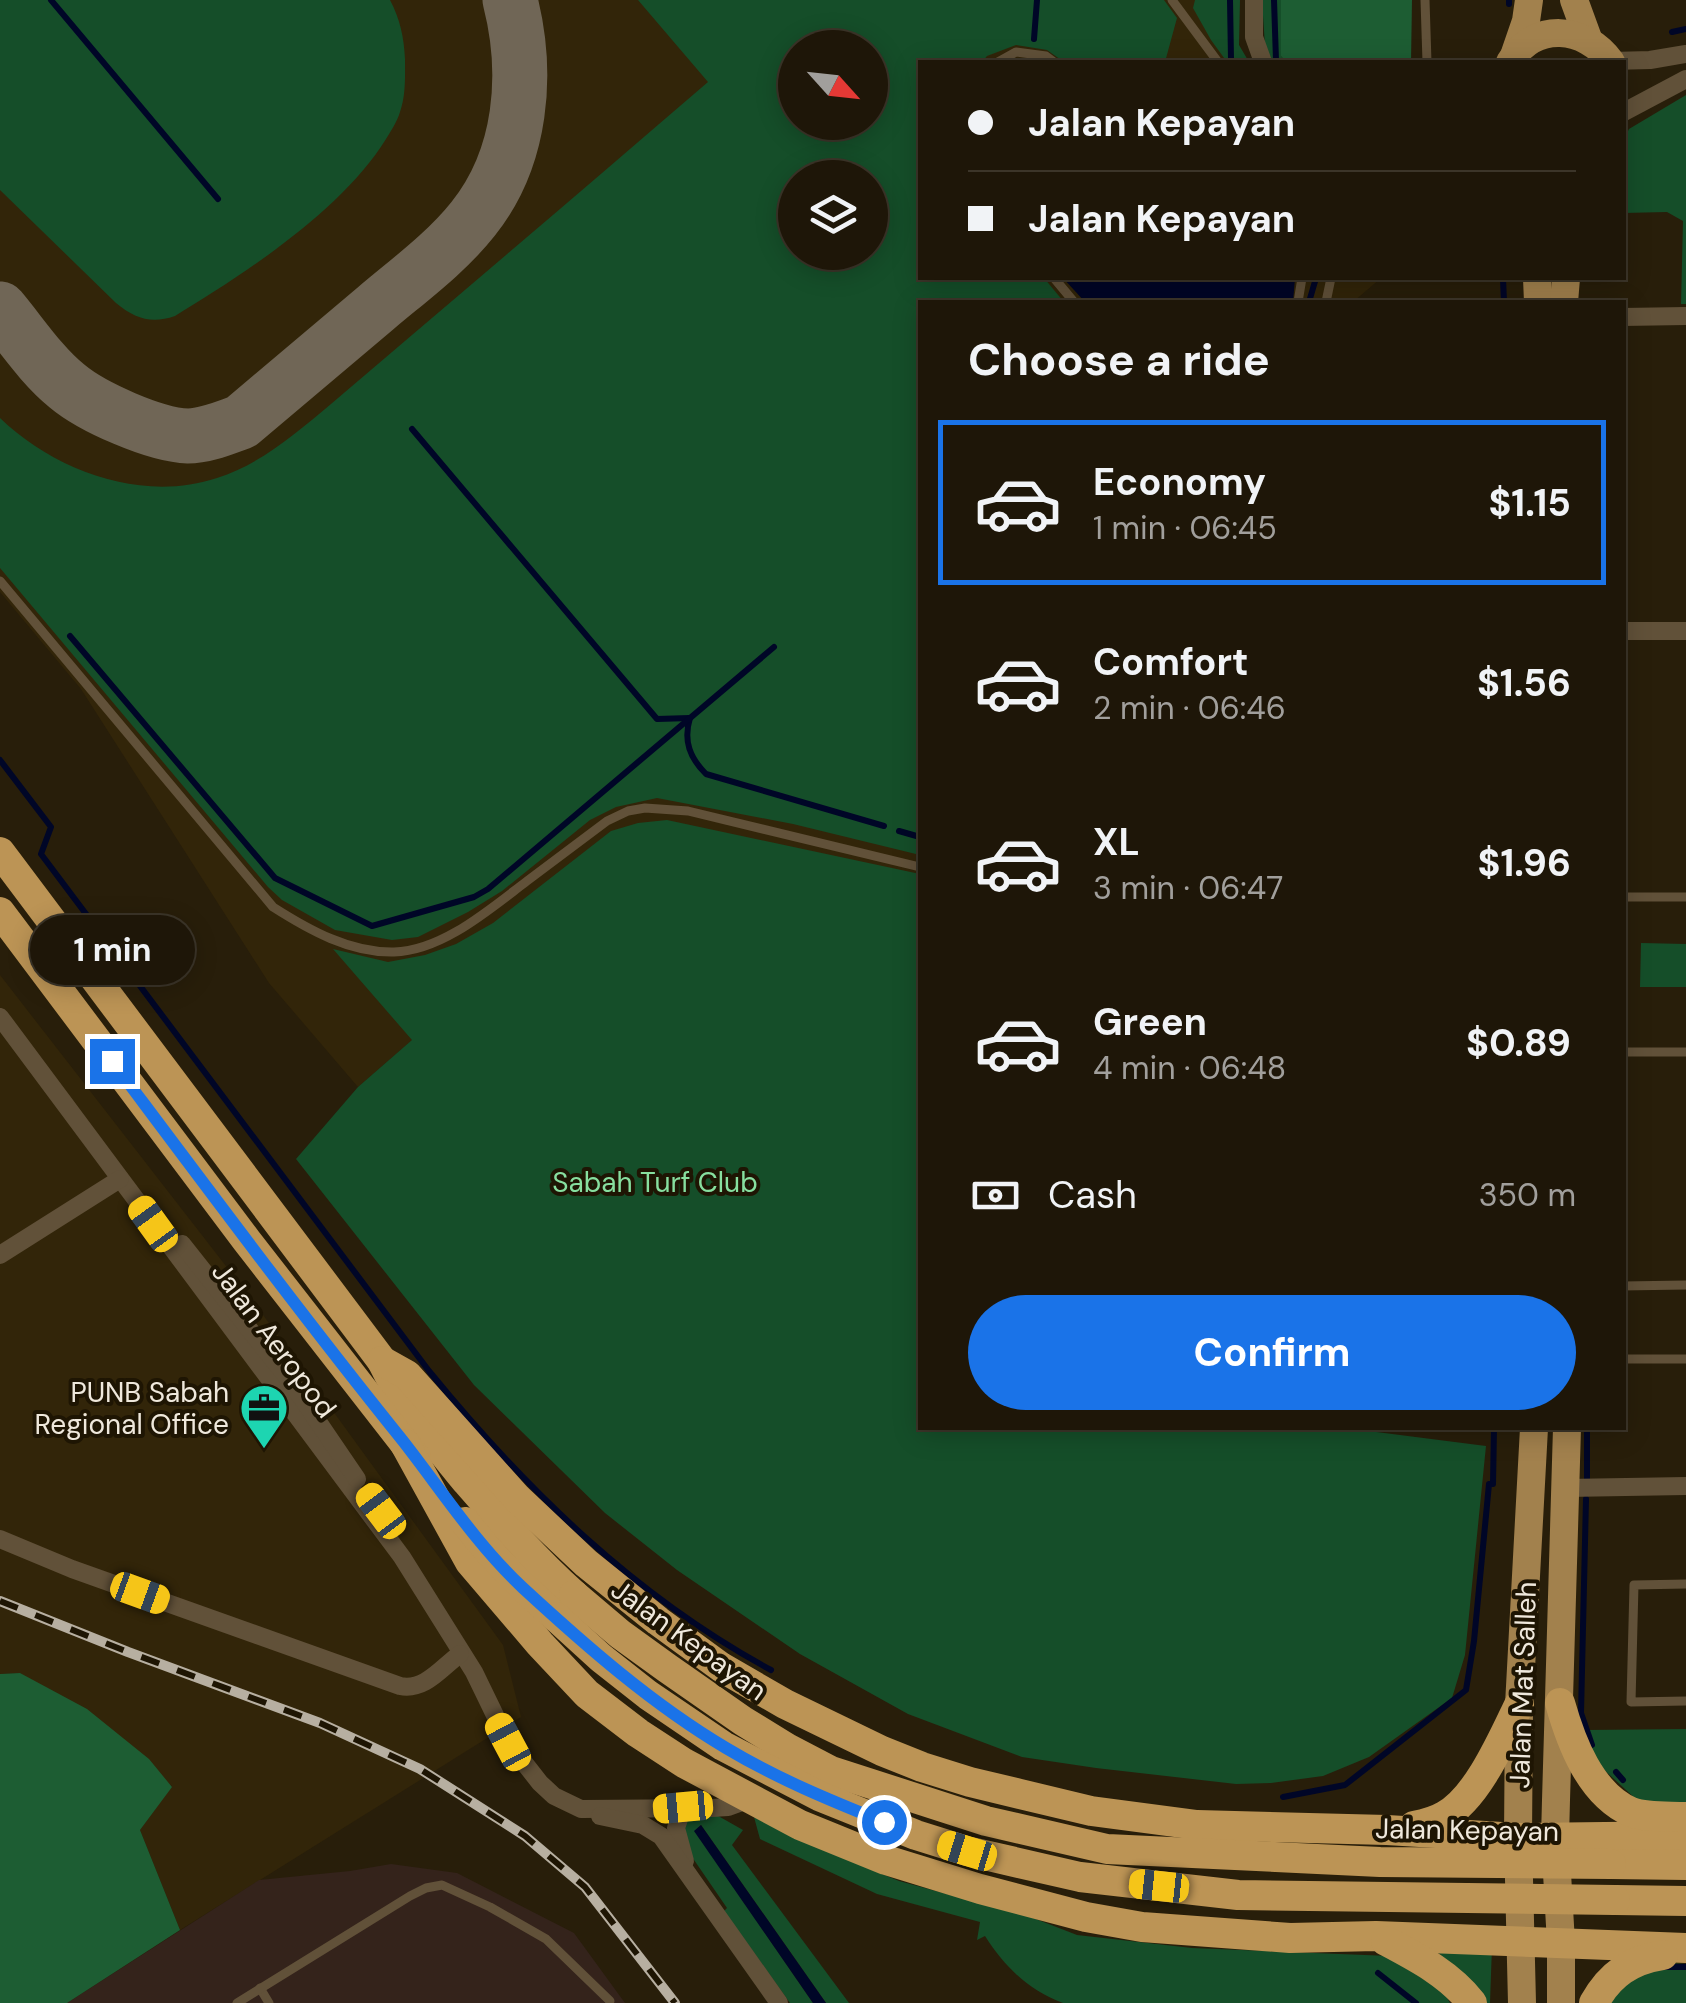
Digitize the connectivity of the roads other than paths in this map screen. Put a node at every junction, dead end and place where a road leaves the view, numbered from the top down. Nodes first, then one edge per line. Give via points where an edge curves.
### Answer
1 (1254, 0) edge
2 (1425, 0) edge
3 (1529, 0) edge
4 (1574, 0) edge
5 (1174, 2) edge
6 (1589, 40) junction
7 (1686, 54) edge
8 (1002, 60) edge
9 (1051, 60) edge
10 (1217, 60) edge
11 (1262, 60) edge
12 (1427, 60) edge
13 (1511, 60) edge
14 (1609, 60) edge
15 (1626, 61) edge
16 (1686, 80) edge
17 (1626, 111) edge
18 (1056, 280) edge
19 (1072, 300) edge
20 (1686, 316) edge
21 (1626, 317) edge
22 (0, 581) edge
23 (1626, 631) edge
24 (1686, 631) edge
25 (0, 852) edge
26 (918, 866) edge
27 (1626, 897) edge
28 (1686, 897) edge
29 (0, 912) edge
30 (0, 1017) edge
31 (1626, 1052) edge
32 (1686, 1052) edge
33 (120, 1178) junction
34 (0, 1255) edge
35 (1686, 1285) edge
36 (1626, 1286) edge
37 (1626, 1359) edge
38 (1686, 1359) edge
39 (382, 1361) junction
40 (1534, 1430) edge
41 (1567, 1430) edge
42 (405, 1444) junction
43 (1686, 1486) edge
44 (1566, 1488) junction
45 (0, 1539) edge
46 (1686, 1584) edge
47 (565, 1606) junction
48 (460, 1654) junction
49 (1686, 1701) edge
50 (1560, 1703) junction
51 (1519, 1705) junction
52 (750, 1800) junction
53 (683, 1807) junction
54 (581, 1809) junction
55 (1686, 1816) edge
56 (1386, 1830) junction
57 (1686, 1836) edge
58 (1518, 1838) junction
59 (1556, 1838) junction
60 (1686, 1865) edge
61 (691, 1876) junction
62 (1686, 1901) edge
63 (1376, 1936) junction
64 (1561, 1942) junction
65 (1520, 1943) junction
66 (1686, 1949) edge
67 (260, 1988) junction
68 (610, 2002) edge
69 (237, 2003) edge
70 (269, 2003) edge
71 (780, 2003) edge
72 (1472, 2003) edge
73 (1522, 2003) edge
74 (1561, 2003) edge
75 (1594, 2003) edge

1 - 11 street
2 - 12 lane
3 - 13 main road
4 - 6 main road
5 - 10 lane
6 - 13 main road via 1559,32 1535,38
6 - 14 main road
7 - 15 street
8 - 9 lane via 1016,52
16 - 17 street
18 - 19 lane
20 - 21 street
22 - 26 lane via 274,907 355,947 396,952 446,936 607,821 646,808 728,819
23 - 24 street
25 - 39 highway, Jalan Kepayan
27 - 28 lane
29 - 42 highway, Jalan Kepayan
30 - 33 street, Jalan Aeropod
31 - 32 lane
33 - 34 street
33 - 48 street, Jalan Aeropod via 402,1557
35 - 36 lane
37 - 38 lane
39 - 47 highway, Jalan Kepayan via 426,1433 542,1567
39 - 56 highway via 408,1375 586,1564 658,1621 721,1668 882,1751 970,1782 1091,1811 1197,1825
40 - 51 main road, Jalan Mat Salleh
41 - 44 main road, Jalan Mat Salleh
42 - 47 highway, Jalan Kepayan via 521,1586
42 - 52 highway via 470,1562 587,1694
43 - 44 street
44 - 50 main road, Jalan Mat Salleh
45 - 48 street via 400,1686 424,1684
46 - 49 lane via 1634,1584 1631,1702
47 - 60 highway, Jalan Kepayan, bridge via 620,1634 831,1771 1107,1849 1380,1862
47 - 62 highway, Jalan Kepayan, bridge via 601,1658 723,1746 819,1796 967,1851 1080,1878 1238,1895
48 - 54 street, Jalan Aeropod via 508,1742 540,1783
50 - 55 highway via 1589,1773 1607,1796 1633,1813
50 - 59 main road, Jalan Mat Salleh
51 - 56 highway via 1489,1765 1447,1815
51 - 58 main road, Jalan Mat Salleh
52 - 53 street
52 - 63 highway via 886,1860 1086,1917 1200,1933
53 - 54 street
53 - 61 street via 676,1828
54 - 61 street, Jalan Aeropod via 643,1825 661,1836
56 - 58 highway
57 - 59 highway
58 - 59 highway
58 - 65 main road, Jalan Mat Salleh
59 - 64 main road, Jalan Mat Salleh
61 - 71 street, Jalan Aeropod
63 - 65 highway
63 - 72 highway via 1444,1975
64 - 65 highway
64 - 66 highway
64 - 74 main road, Jalan Mat Salleh
65 - 73 main road, Jalan Mat Salleh
66 - 75 highway via 1627,1965
67 - 68 lane via 410,1896 442,1885 546,1939
67 - 69 lane
67 - 70 lane

